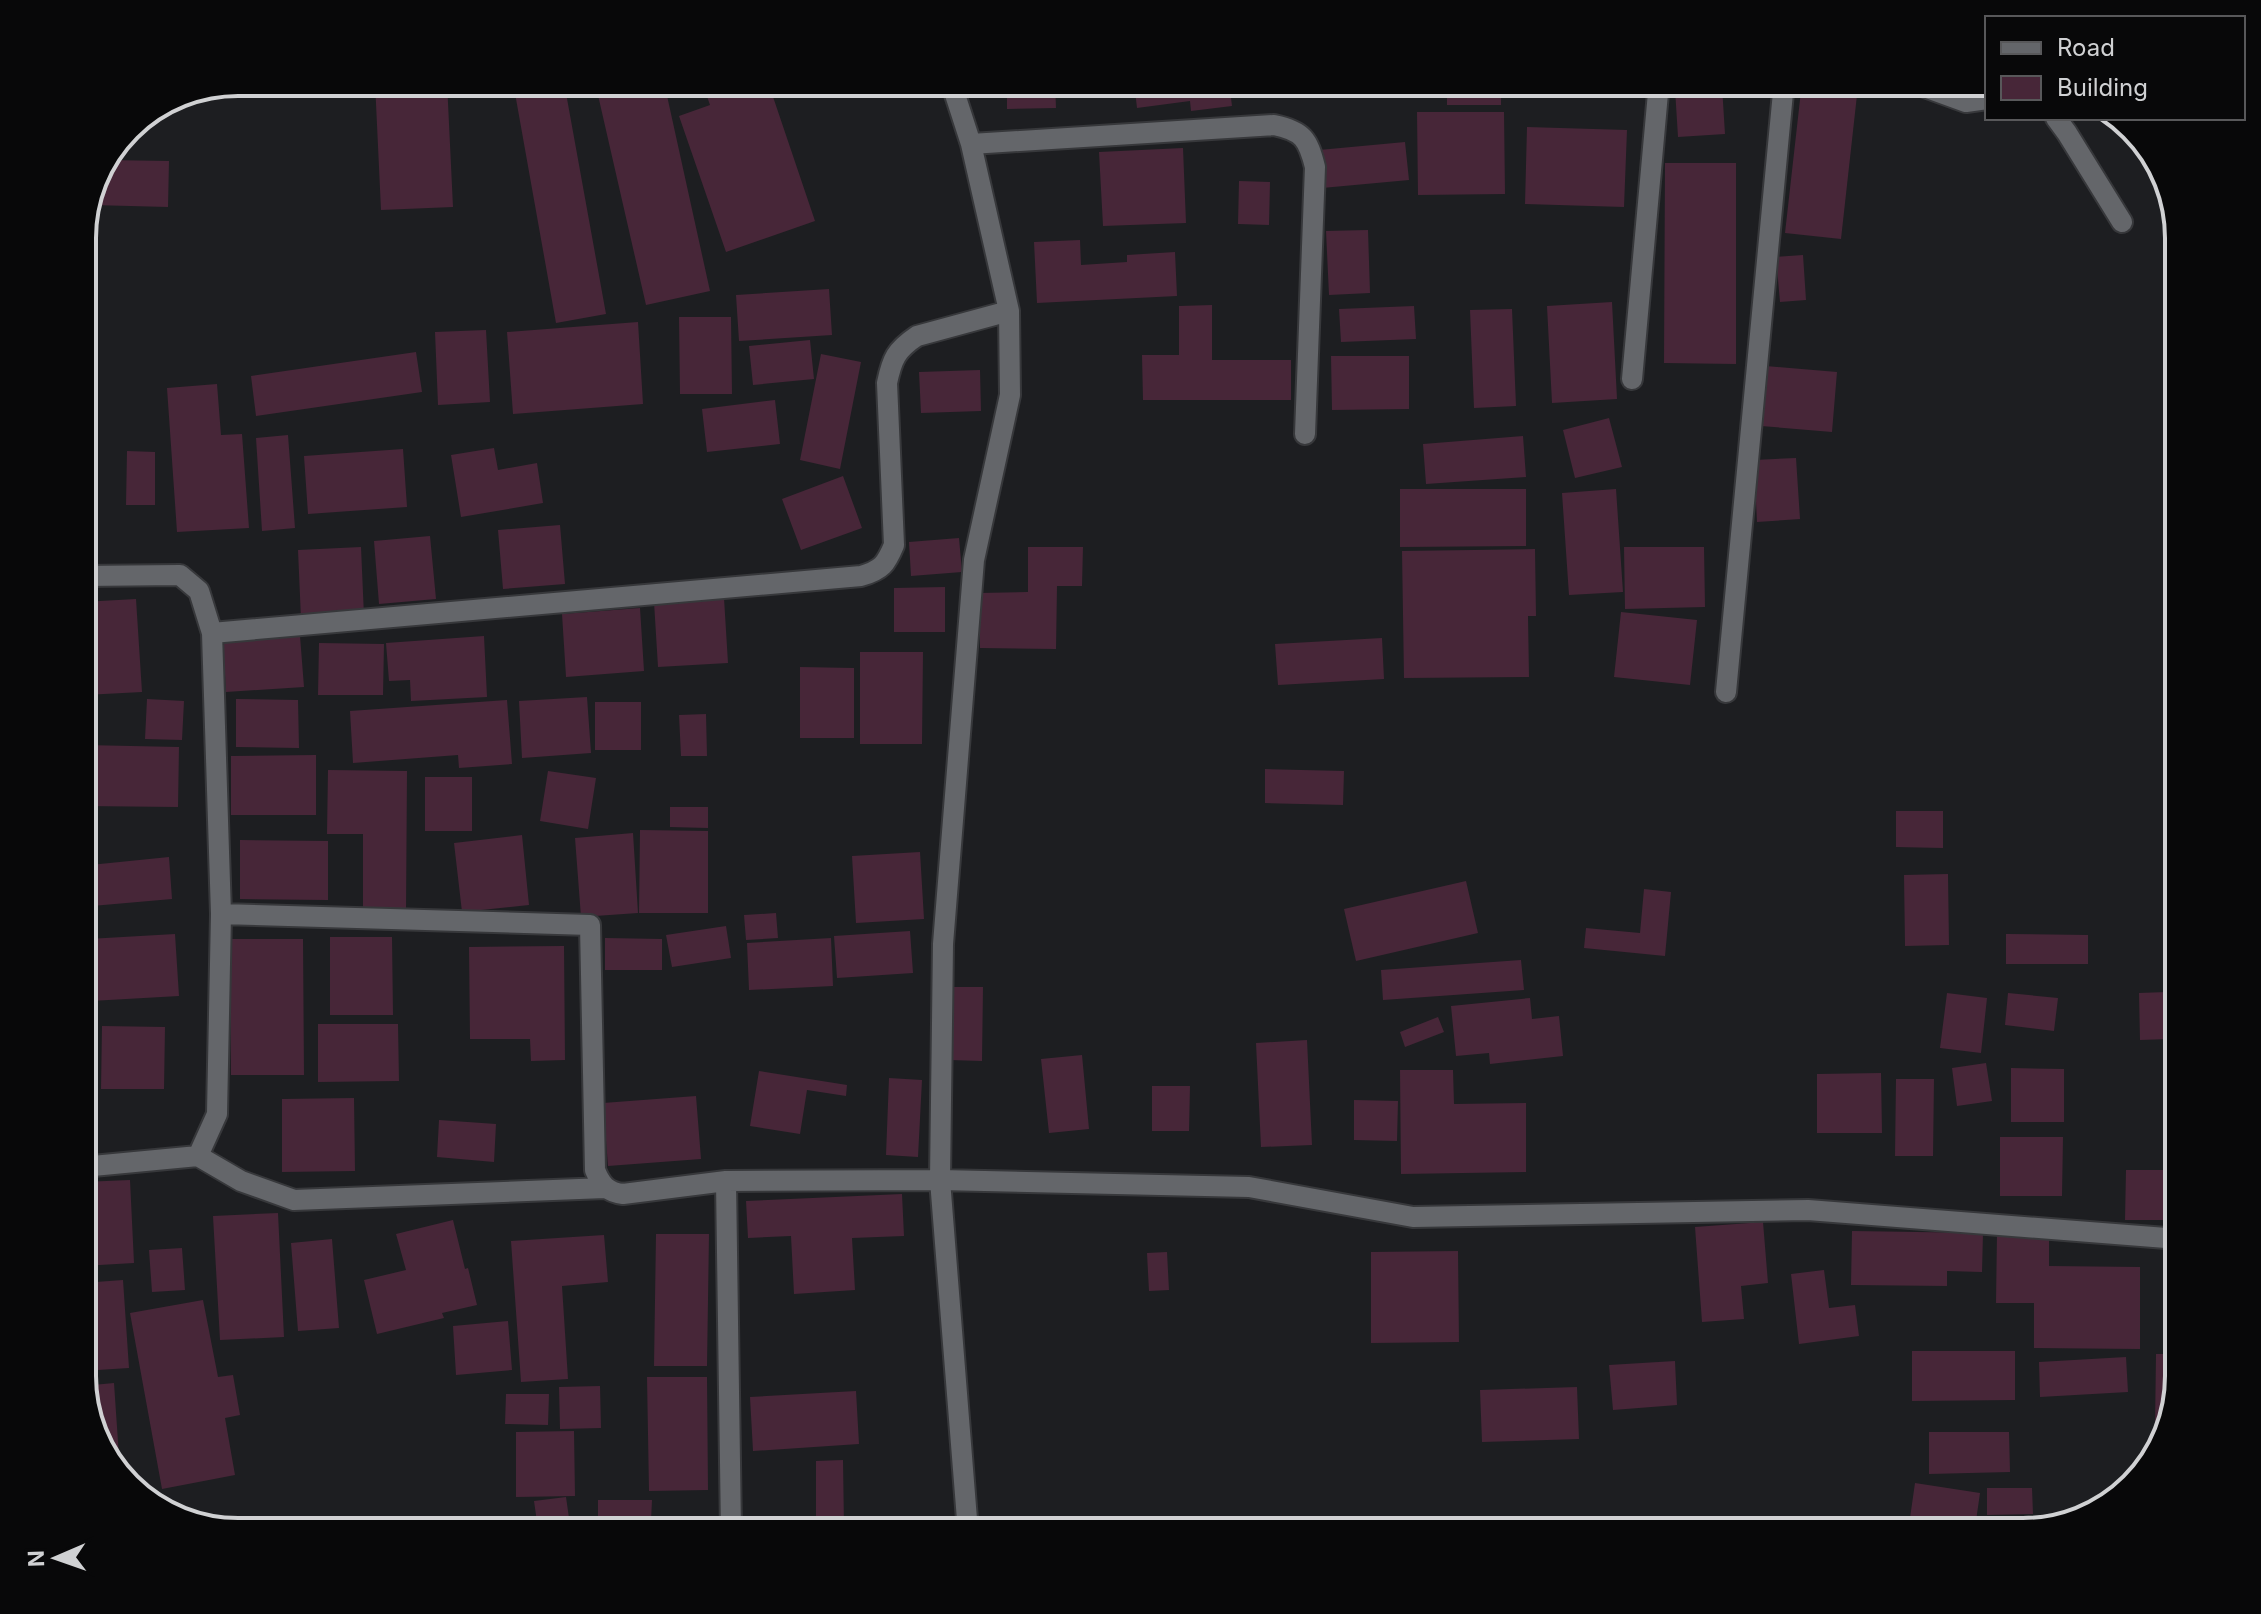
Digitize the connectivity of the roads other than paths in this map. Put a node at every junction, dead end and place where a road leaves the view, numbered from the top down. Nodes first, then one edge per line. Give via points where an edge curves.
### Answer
1 (956, 96) edge
2 (1658, 96) edge
3 (1783, 96) edge
4 (2057, 120) edge
5 (971, 144) junction
6 (2122, 222) dead end
7 (1009, 311) junction
8 (1632, 379) dead end
9 (1305, 434) dead end
10 (96, 576) edge
11 (212, 633) junction
12 (1726, 692) dead end
13 (221, 914) junction
14 (198, 1156) junction
15 (96, 1166) edge
16 (940, 1180) junction
17 (726, 1181) junction
18 (605, 1188) junction
19 (2165, 1238) edge
20 (731, 1518) edge
21 (967, 1518) edge

1 - 5 street
2 - 8 street
3 - 12 street
4 - 6 street
5 - 7 street
5 - 9 street via 1274,125 1304,137 1315,167
7 - 11 street via 917,336 892,360 887,383 894,545 886,563 873,573
7 - 16 street via 1010,395 974,560 943,944
10 - 11 street via 180,575 199,591
11 - 13 street
13 - 14 street via 217,1114
13 - 18 street via 590,925 594,1158
14 - 15 street
14 - 18 street via 241,1181 294,1200
16 - 17 street
16 - 19 street via 1249,1187 1413,1217 1808,1210
16 - 21 street
17 - 18 street via 623,1194
17 - 20 street

